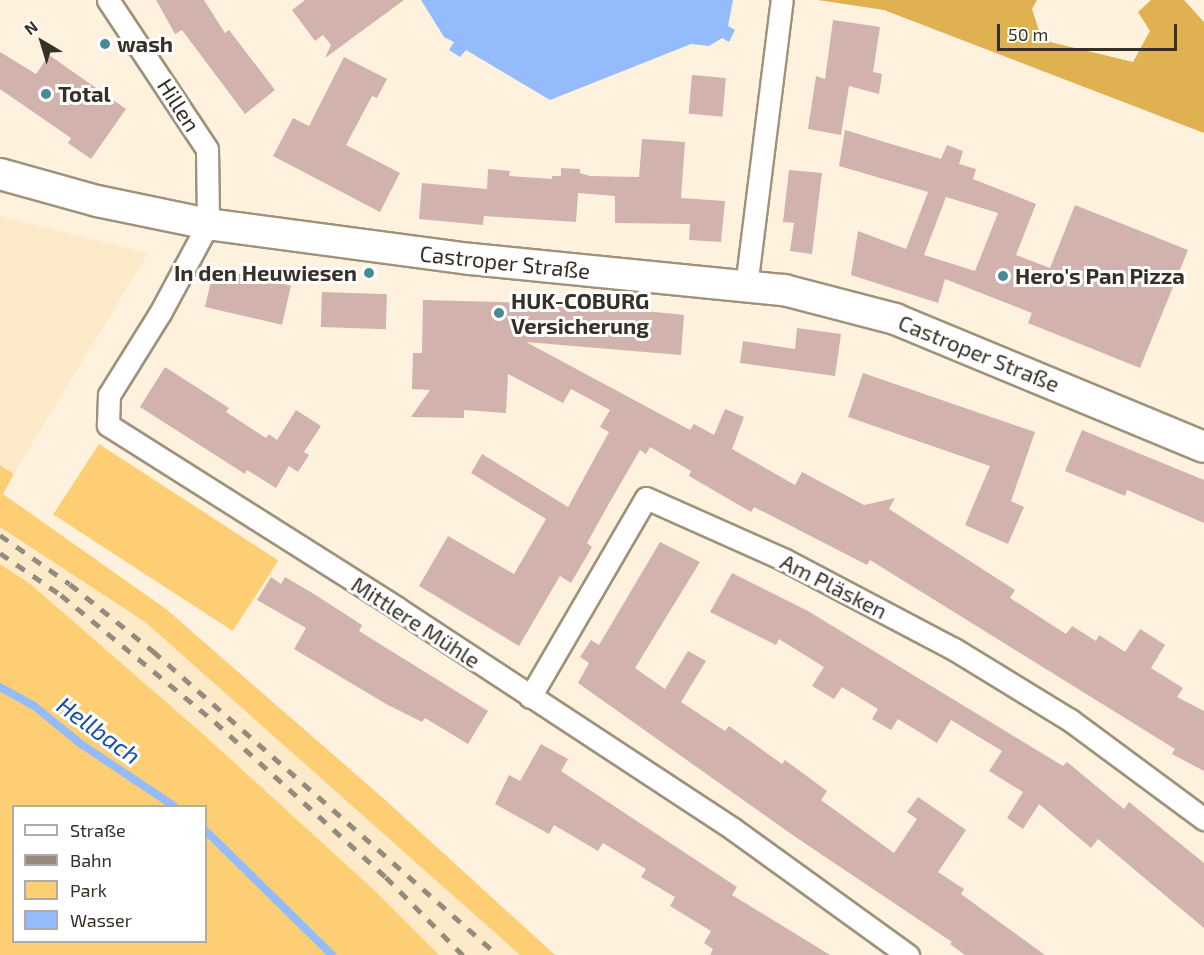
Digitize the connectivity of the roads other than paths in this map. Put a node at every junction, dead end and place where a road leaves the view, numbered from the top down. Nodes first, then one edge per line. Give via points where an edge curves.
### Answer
1 (108, 0) edge
2 (782, 0) edge
3 (0, 174) edge
4 (208, 224) junction
5 (746, 287) junction
6 (1204, 447) edge
7 (530, 697) junction
8 (1204, 819) edge
9 (908, 955) edge

1 - 4 street, Hillen via 207,149
2 - 5 street
3 - 4 main road, Castroper Straße via 97,201
4 - 5 main road, Castroper Straße via 471,259
4 - 7 street, Mittlere Mühle via 160,313 109,395 108,425
5 - 6 main road, Castroper Straße via 784,290 895,319
7 - 8 street, Am Pläsken via 646,498 785,560 954,649 1070,720
7 - 9 street, Mittlere Mühle via 733,829

